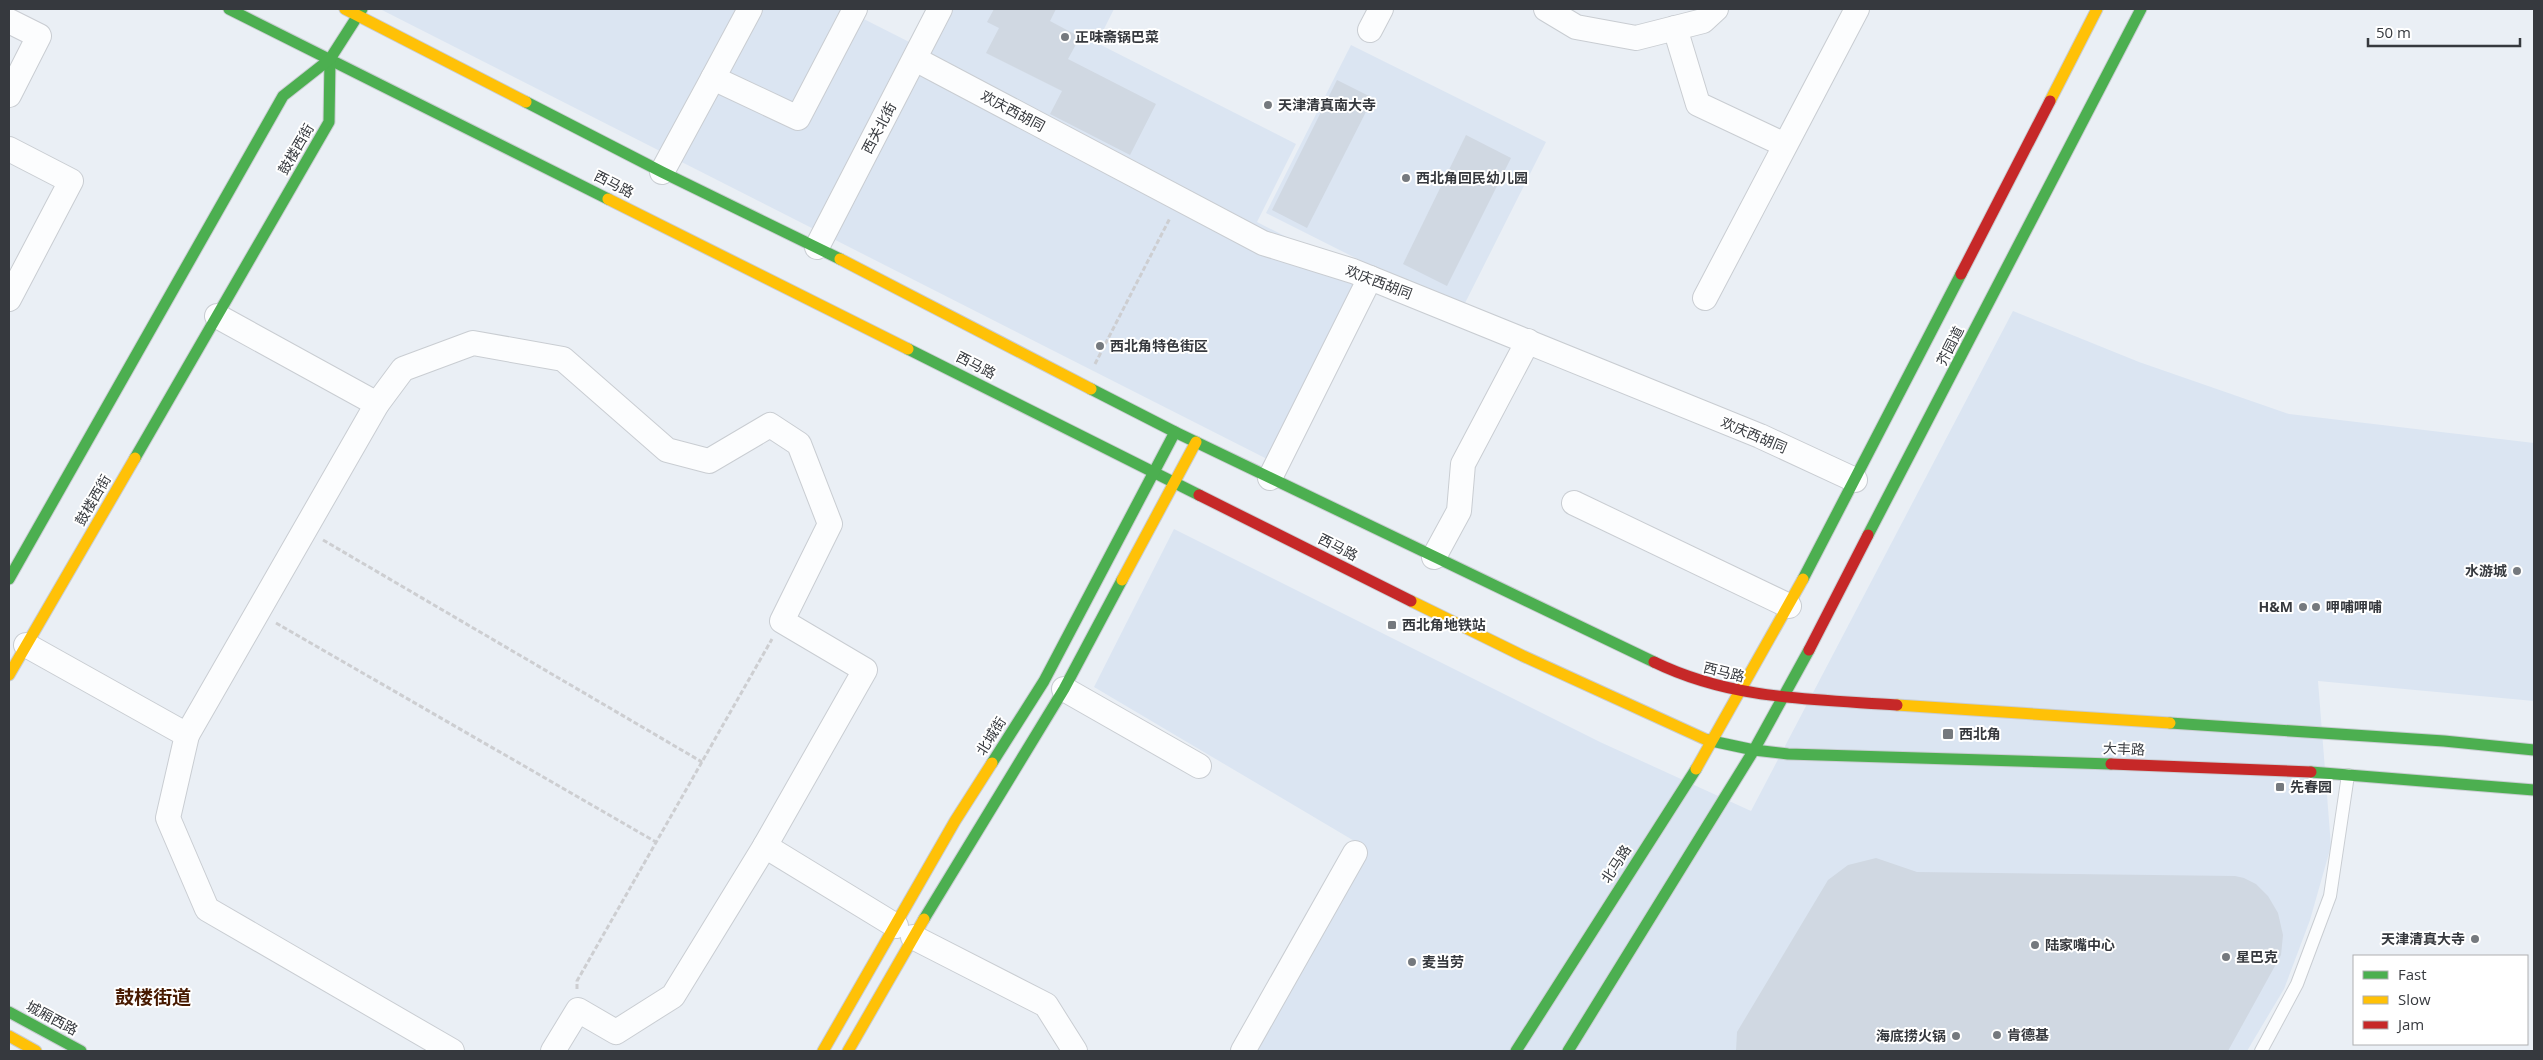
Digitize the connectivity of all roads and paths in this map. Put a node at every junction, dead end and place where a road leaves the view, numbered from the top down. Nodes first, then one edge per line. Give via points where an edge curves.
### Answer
1 (229, 9) edge
2 (345, 9) edge
3 (750, 9) edge
4 (855, 9) edge
5 (940, 9) edge
6 (1381, 9) edge
7 (1546, 9) edge
8 (1716, 9) edge
9 (1856, 9) edge
10 (2097, 9) edge
11 (2141, 9) edge
12 (360, 12) edge
13 (9, 20) edge
14 (1675, 28) junction
15 (1370, 30) dead end
16 (330, 59) junction
17 (915, 59) junction
18 (713, 78) junction
19 (9, 95) edge
20 (1785, 145) junction
21 (9, 149) edge
22 (662, 172) junction
23 (1180, 200) junction
24 (817, 247) junction
25 (1370, 278) junction
26 (1705, 298) dead end
27 (9, 299) edge
28 (217, 316) junction
29 (1528, 341) junction
30 (1084, 384) junction
31 (377, 404) junction
32 (1175, 432) junction
33 (1196, 442) junction
34 (1155, 472) junction
35 (1270, 478) junction
36 (1855, 480) junction
37 (1175, 481) junction
38 (1574, 503) dead end
39 (305, 529) junction
40 (1434, 557) junction
41 (12, 564) edge
42 (1788, 606) junction
43 (258, 612) junction
44 (782, 622) junction
45 (26, 645) junction
46 (9, 675) edge
47 (1064, 689) junction
48 (1741, 692) junction
49 (1784, 697) junction
50 (187, 735) junction
51 (1713, 742) junction
52 (1754, 750) junction
53 (2534, 750) edge
54 (702, 762) junction
55 (1199, 766) dead end
56 (2348, 775) junction
57 (2534, 790) edge
58 (656, 842) junction
59 (765, 846) junction
60 (1355, 854) dead end
61 (905, 932) junction
62 (578, 1010) junction
63 (9, 1012) edge
64 (9, 1036) edge
65 (36, 1051) edge
66 (81, 1051) edge
67 (452, 1051) edge
68 (553, 1051) edge
69 (823, 1051) edge
70 (848, 1051) edge
71 (1075, 1051) edge
72 (1243, 1051) edge
73 (1516, 1051) edge
74 (1568, 1051) edge
75 (2261, 1051) edge

1 - 16 main road, 西马路
2 - 12 main road, 西马路
3 - 18 street
4 - 18 street via 798,118
5 - 17 street, 西关北街
6 - 15 street
7 - 14 street via 1576,27 1636,38
8 - 14 street via 1703,21
9 - 20 street
10 - 36 main road, 芥园道
11 - 49 main road, 芥园道
12 - 16 main road
12 - 22 main road, 西马路
13 - 19 street via 39,36
14 - 20 street via 1698,104
16 - 28 main road, 鼓楼西街 via 329,122
16 - 34 main road, 西马路
16 - 41 main road via 283,96
17 - 23 street, 欢庆西胡同
17 - 24 street, 西关北街
18 - 22 street
20 - 26 street
21 - 27 street via 71,181
22 - 24 main road, 西马路
23 - 25 street, 欢庆西胡同 via 1263,244
23 - 30 path
24 - 30 main road, 西马路
25 - 29 street, 欢庆西胡同
25 - 35 street
28 - 31 street
28 - 45 main road, 鼓楼西街
29 - 36 street, 欢庆西胡同 via 1760,436
29 - 40 street via 1463,464 1459,511
30 - 32 main road, 西马路
31 - 39 street
31 - 44 street via 403,370 473,343 563,359 667,450 709,461 770,425 799,444 830,524
32 - 33 main road, 西马路
32 - 34 main road, 北城街
33 - 35 main road, 西马路
33 - 37 main road, 北城街
34 - 37 main road, 西马路
34 - 61 main road, 北城街 via 1044,681 955,821
35 - 40 main road, 西马路
36 - 42 main road, 芥园道
37 - 47 main road, 北城街
37 - 51 main road, 西马路 via 1523,656
38 - 42 street
39 - 43 street
39 - 54 path
40 - 48 main road, 西马路 via 1660,667
42 - 48 main road, 芥园道
43 - 50 street
43 - 58 path
44 - 54 path
44 - 59 street via 865,670
45 - 46 main road, 鼓楼西街
45 - 50 street
47 - 55 street
47 - 61 main road, 北城街
48 - 49 main road, 西马路
48 - 51 main road, 北马路
49 - 52 main road
49 - 53 main road via 2434,740
50 - 67 street via 168,818 207,909
51 - 52 main road, 大丰路
51 - 73 main road, 北马路
52 - 56 main road, 大丰路 via 1788,754 2169,765
52 - 74 main road
54 - 58 path
56 - 57 main road, 大丰路
56 - 75 lane via 2330,896 2297,984
58 - 62 path via 577,981
59 - 61 street
59 - 62 street via 673,996 616,1032
60 - 72 street
61 - 69 main road, 北城街
61 - 70 main road, 北城街
61 - 71 street via 1046,1005
62 - 68 street
63 - 66 main road, 城厢西路
64 - 65 main road

